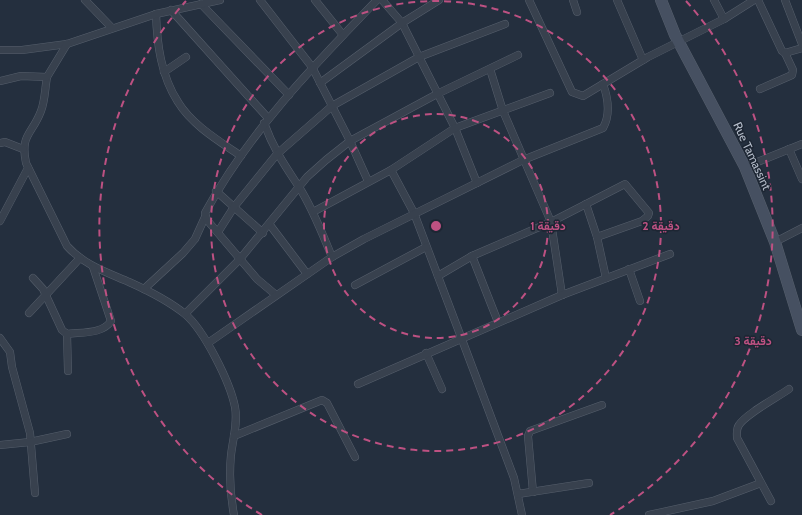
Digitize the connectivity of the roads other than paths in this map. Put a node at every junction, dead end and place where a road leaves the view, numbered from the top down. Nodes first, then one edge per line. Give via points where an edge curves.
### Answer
1 (85, 0) edge
2 (220, 0) edge
3 (260, 0) edge
4 (315, 0) edge
5 (377, 0) edge
6 (382, 0) edge
7 (439, 0) edge
8 (529, 0) edge
9 (573, 0) edge
10 (617, 0) edge
11 (661, 0) edge
12 (714, 0) edge
13 (754, 0) edge
14 (758, 0) edge
15 (785, 0) edge
16 (201, 4) junction
17 (171, 10) junction
18 (577, 12) dead end
19 (156, 14) junction
20 (724, 19) junction
21 (402, 23) junction
22 (504, 24) dead end
23 (112, 28) junction
24 (343, 35) junction
25 (679, 42) junction
26 (67, 44) junction
27 (802, 44) edge
28 (802, 48) edge
29 (0, 50) edge
30 (786, 53) junction
31 (518, 55) dead end
32 (419, 56) junction
33 (186, 57) dead end
34 (643, 60) junction
35 (312, 67) junction
36 (490, 69) junction
37 (164, 72) junction
38 (47, 77) junction
39 (0, 81) edge
40 (320, 83) junction
41 (603, 84) junction
42 (760, 89) dead end
43 (550, 93) dead end
44 (437, 94) junction
45 (290, 95) junction
46 (332, 106) junction
47 (503, 111) junction
48 (266, 120) junction
49 (455, 128) junction
50 (350, 141) junction
51 (0, 143) edge
52 (802, 144) edge
53 (23, 149) junction
54 (789, 149) junction
55 (277, 154) junction
56 (241, 156) junction
57 (523, 160) junction
58 (745, 167) junction
59 (28, 168) junction
60 (391, 170) junction
61 (802, 179) edge
62 (368, 181) junction
63 (477, 183) junction
64 (299, 187) junction
65 (216, 192) junction
66 (586, 204) junction
67 (234, 206) junction
68 (313, 212) junction
69 (414, 213) junction
70 (205, 217) junction
71 (0, 221) edge
72 (551, 222) junction
73 (270, 225) junction
74 (802, 228) edge
75 (218, 232) junction
76 (263, 233) junction
77 (597, 237) junction
78 (775, 242) junction
79 (426, 247) junction
80 (670, 254) dead end
81 (472, 256) junction
82 (332, 257) junction
83 (80, 258) junction
84 (240, 259) junction
85 (93, 267) junction
86 (629, 269) junction
87 (307, 274) junction
88 (438, 276) junction
89 (33, 278) dead end
90 (606, 278) junction
91 (355, 285) dead end
92 (144, 290) junction
93 (46, 294) junction
94 (276, 295) junction
95 (562, 295) junction
96 (640, 301) dead end
97 (28, 313) dead end
98 (185, 314) junction
99 (498, 322) junction
100 (802, 330) edge
101 (67, 334) junction
102 (461, 337) junction
103 (0, 338) edge
104 (208, 343) junction
105 (426, 353) junction
106 (68, 371) dead end
107 (358, 384) dead end
108 (442, 389) dead end
109 (789, 389) dead end
110 (602, 405) dead end
111 (67, 434) dead end
112 (234, 436) junction
113 (30, 442) junction
114 (0, 445) edge
115 (355, 458) dead end
116 (589, 483) dead end
117 (761, 483) junction
118 (533, 492) junction
119 (35, 493) dead end
120 (518, 494) junction
121 (771, 501) dead end
122 (234, 515) edge
123 (522, 515) edge
124 (649, 515) edge

1 - 23 street
2 - 16 street
3 - 35 street
4 - 24 street
5 - 24 street
6 - 21 street
7 - 21 street
8 - 41 street via 572,92 583,96
9 - 18 street
10 - 34 street
11 - 25 main road, Rue Tamassint
12 - 20 street
13 - 20 street
14 - 30 street via 782,51
15 - 27 street
16 - 17 street
16 - 45 street
17 - 19 street
17 - 48 street
19 - 23 street
19 - 37 street via 157,44
20 - 25 street
21 - 32 street
21 - 40 street
22 - 32 street
23 - 26 street
24 - 35 street
25 - 34 street
25 - 58 main road, Rue Tamassint
26 - 29 street
26 - 38 street
28 - 30 street
30 - 42 street via 793,70 792,75
31 - 36 street
32 - 44 street
32 - 46 street
33 - 37 street
34 - 41 street
35 - 40 street
35 - 45 street
36 - 44 street
36 - 47 street
37 - 56 street via 178,103 216,139
38 - 39 street via 15,77
38 - 53 street via 41,110 24,141
40 - 46 street
41 - 57 street via 609,99 606,122 602,128
43 - 47 street
44 - 49 street
44 - 50 street
45 - 48 street
46 - 50 street
46 - 55 street
47 - 49 street
47 - 57 street
48 - 55 street
48 - 56 street
49 - 60 street
49 - 63 street
50 - 62 street
50 - 64 street via 314,169
51 - 53 street
52 - 54 street
53 - 59 street
54 - 58 street
54 - 61 street
55 - 64 street
55 - 67 street
56 - 65 street
57 - 63 street
57 - 72 street
58 - 78 main road, Rue Tamassint
59 - 71 street
59 - 83 street via 67,246
60 - 62 street
60 - 69 street
62 - 68 street
63 - 69 street
64 - 68 street
64 - 73 street
65 - 67 street
65 - 70 street
66 - 72 street
66 - 77 street
66 - 77 street via 625,184 648,212 648,216 642,221
67 - 75 street
67 - 76 street
68 - 82 street
69 - 79 street
69 - 82 street
70 - 75 street
70 - 92 street via 195,239
72 - 81 street
72 - 95 street
73 - 76 street
73 - 87 street
74 - 78 street
75 - 84 street
76 - 84 street
77 - 90 street
78 - 100 main road, Rue Tamassint
79 - 88 street
79 - 91 street
80 - 86 street
81 - 88 street
81 - 99 street
82 - 87 street
83 - 85 street
83 - 93 street
84 - 94 street via 257,279
84 - 98 street
85 - 92 street
85 - 101 street via 112,320 108,327 100,330
86 - 90 street
86 - 96 street
87 - 94 street
88 - 102 street
89 - 93 street
90 - 95 street
92 - 98 street
93 - 97 street
93 - 101 street via 62,330
94 - 104 street
95 - 99 street
98 - 104 street
99 - 102 street
101 - 106 street
102 - 105 street
102 - 120 street
103 - 113 street via 10,352
104 - 112 street via 230,389 237,422
105 - 107 street
105 - 108 street
109 - 117 street via 748,417 736,431 737,438
110 - 118 street via 530,432 528,436
111 - 113 street
112 - 115 street via 322,400 327,403
112 - 122 street via 229,484
113 - 114 street
113 - 119 street
116 - 118 street
117 - 121 street
117 - 124 street via 713,501
118 - 120 street
120 - 123 street

